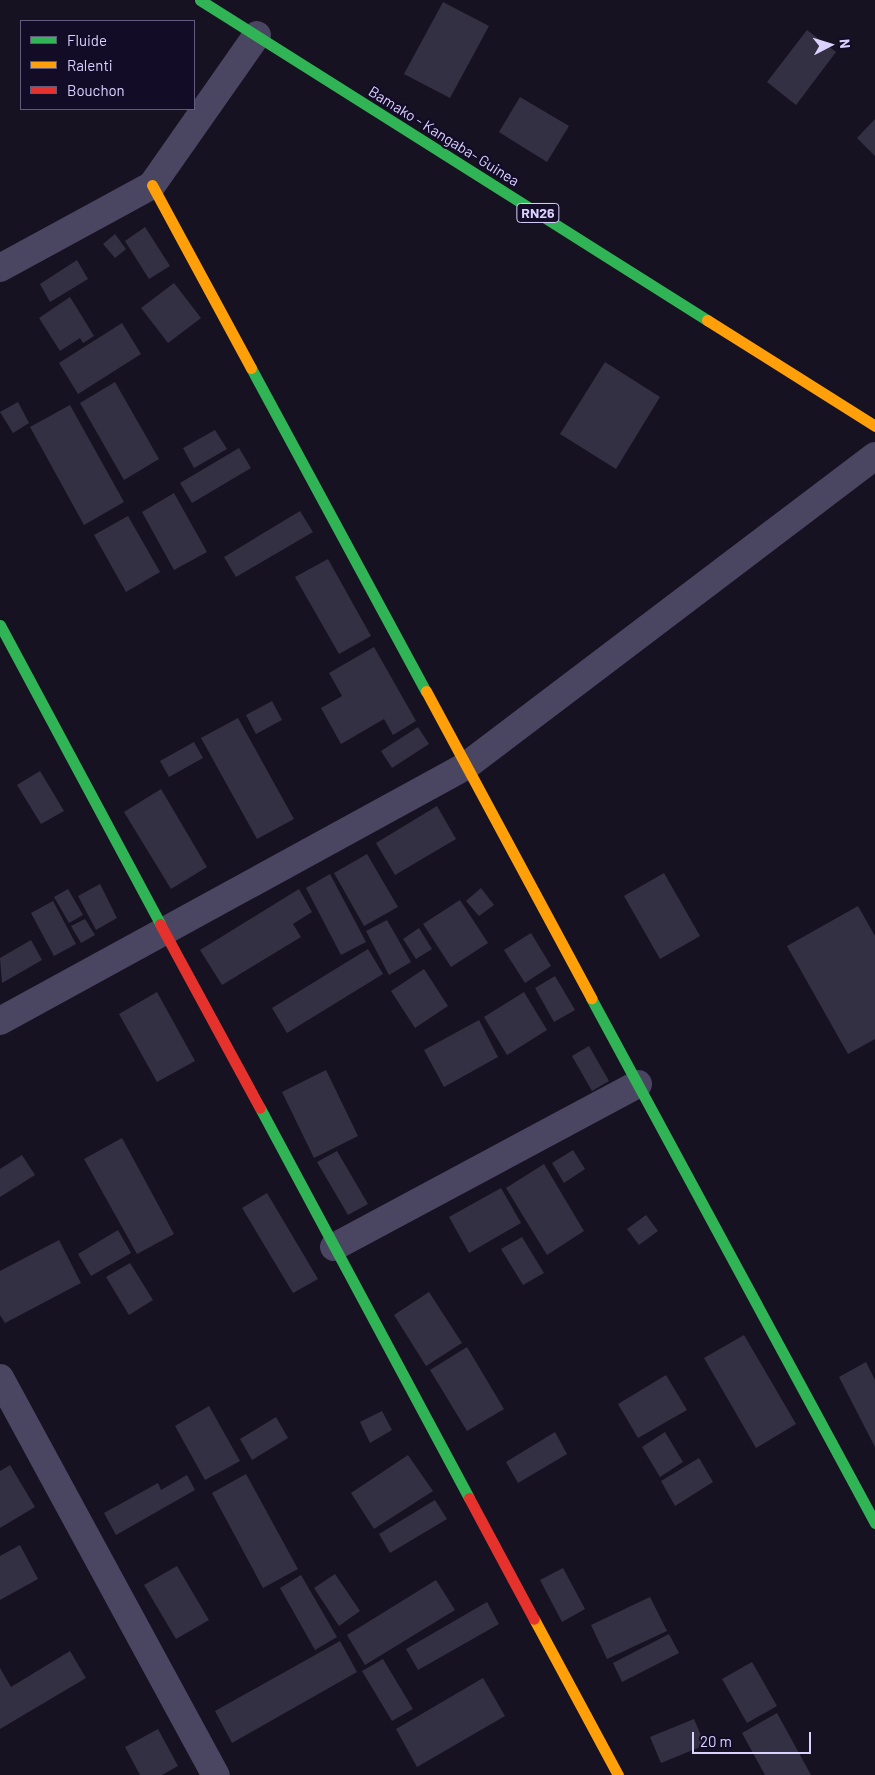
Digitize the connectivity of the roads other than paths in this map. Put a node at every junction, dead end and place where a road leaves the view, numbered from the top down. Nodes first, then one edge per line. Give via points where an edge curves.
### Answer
1 (200, 0) edge
2 (257, 35) junction
3 (152, 185) junction
4 (0, 268) edge
5 (875, 426) edge
6 (875, 456) edge
7 (0, 625) edge
8 (466, 766) junction
9 (164, 931) junction
10 (0, 1021) edge
11 (638, 1084) junction
12 (334, 1247) junction
13 (0, 1378) edge
14 (875, 1523) edge
15 (216, 1775) edge
16 (618, 1775) edge

1 - 2 street, Bamako - Kangaba- Guinea / RN26
2 - 3 street
2 - 5 street, Bamako - Kangaba- Guinea / RN26
3 - 4 street
3 - 8 street
6 - 8 street
7 - 9 street
8 - 9 street
8 - 11 street
9 - 10 street
9 - 12 street
11 - 12 street
11 - 14 street
12 - 16 street
13 - 15 street

